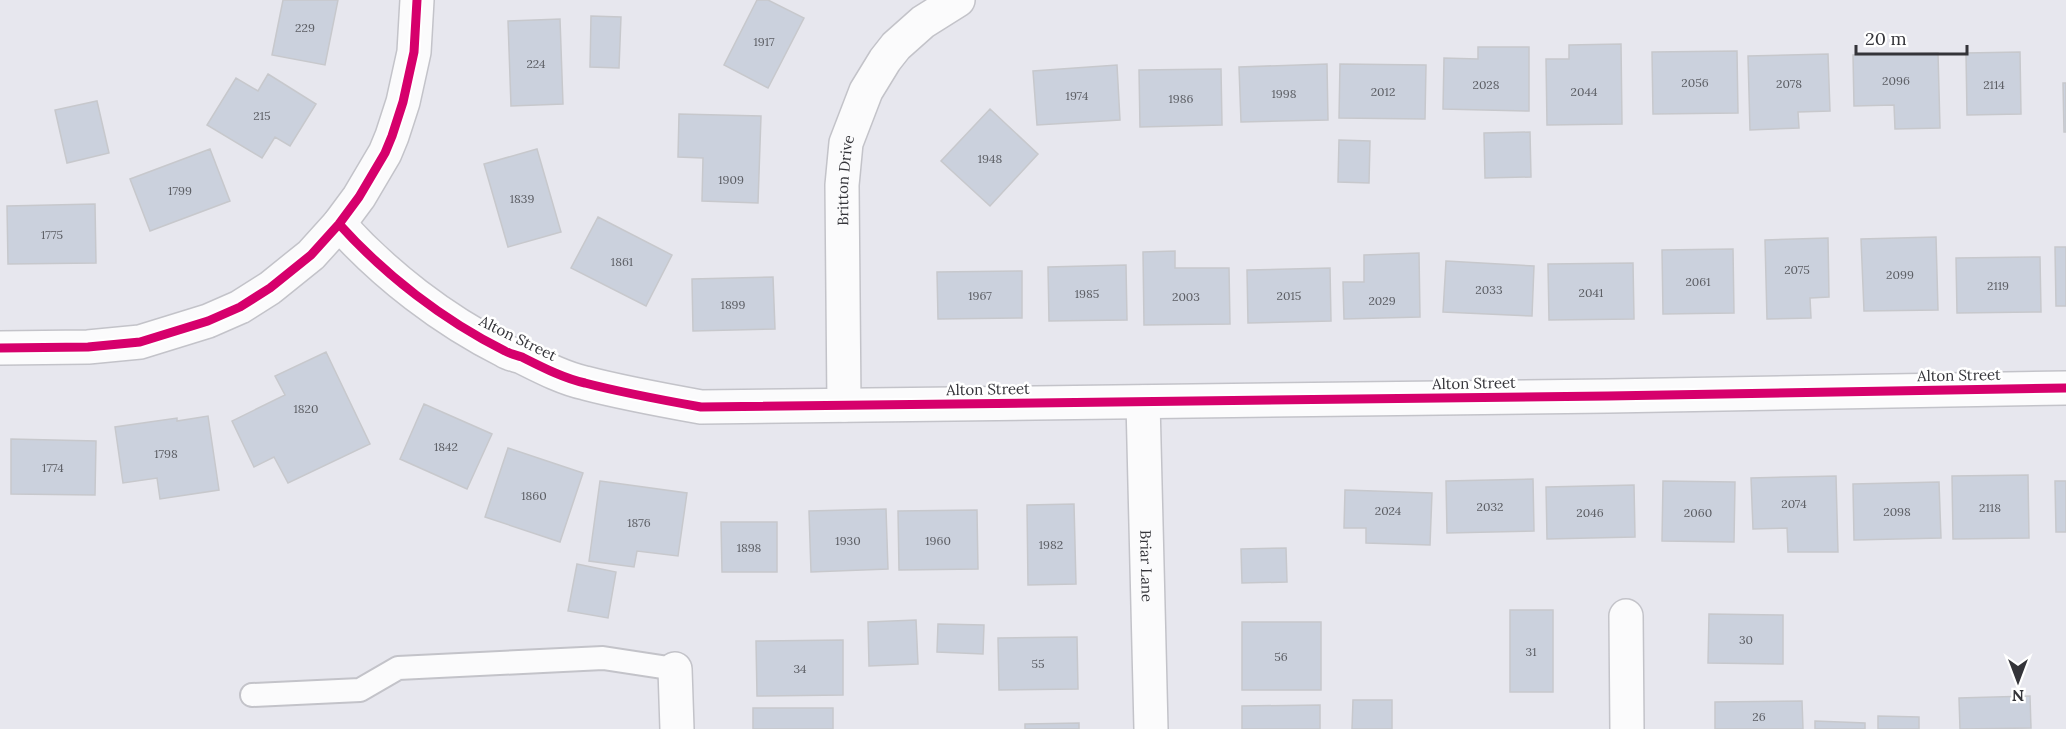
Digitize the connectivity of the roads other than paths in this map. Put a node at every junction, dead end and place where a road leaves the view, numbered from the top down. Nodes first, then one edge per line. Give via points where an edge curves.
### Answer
1 (417, 0) edge
2 (958, 0) edge
3 (339, 224) junction
4 (0, 348) edge
5 (2066, 388) edge
6 (1143, 402) junction
7 (844, 405) junction
8 (1626, 616) dead end
9 (675, 669) joint
10 (252, 695) dead end
11 (677, 729) edge
12 (1151, 729) edge
13 (1627, 729) edge

1 - 3 street via 414,52 392,136 369,183
2 - 7 street, Britton Drive via 923,21 885,60 862,99 846,143 842,185
3 - 4 street via 311,255 270,288 208,321 123,345
3 - 7 street, Alton Street via 406,287 447,318 506,352 584,383 701,407
5 - 6 street, Alton Street
6 - 7 street, Alton Street
6 - 12 street, Briar Lane
8 - 13 street
9 - 10 lane via 603,658 398,668 360,690
9 - 11 street

